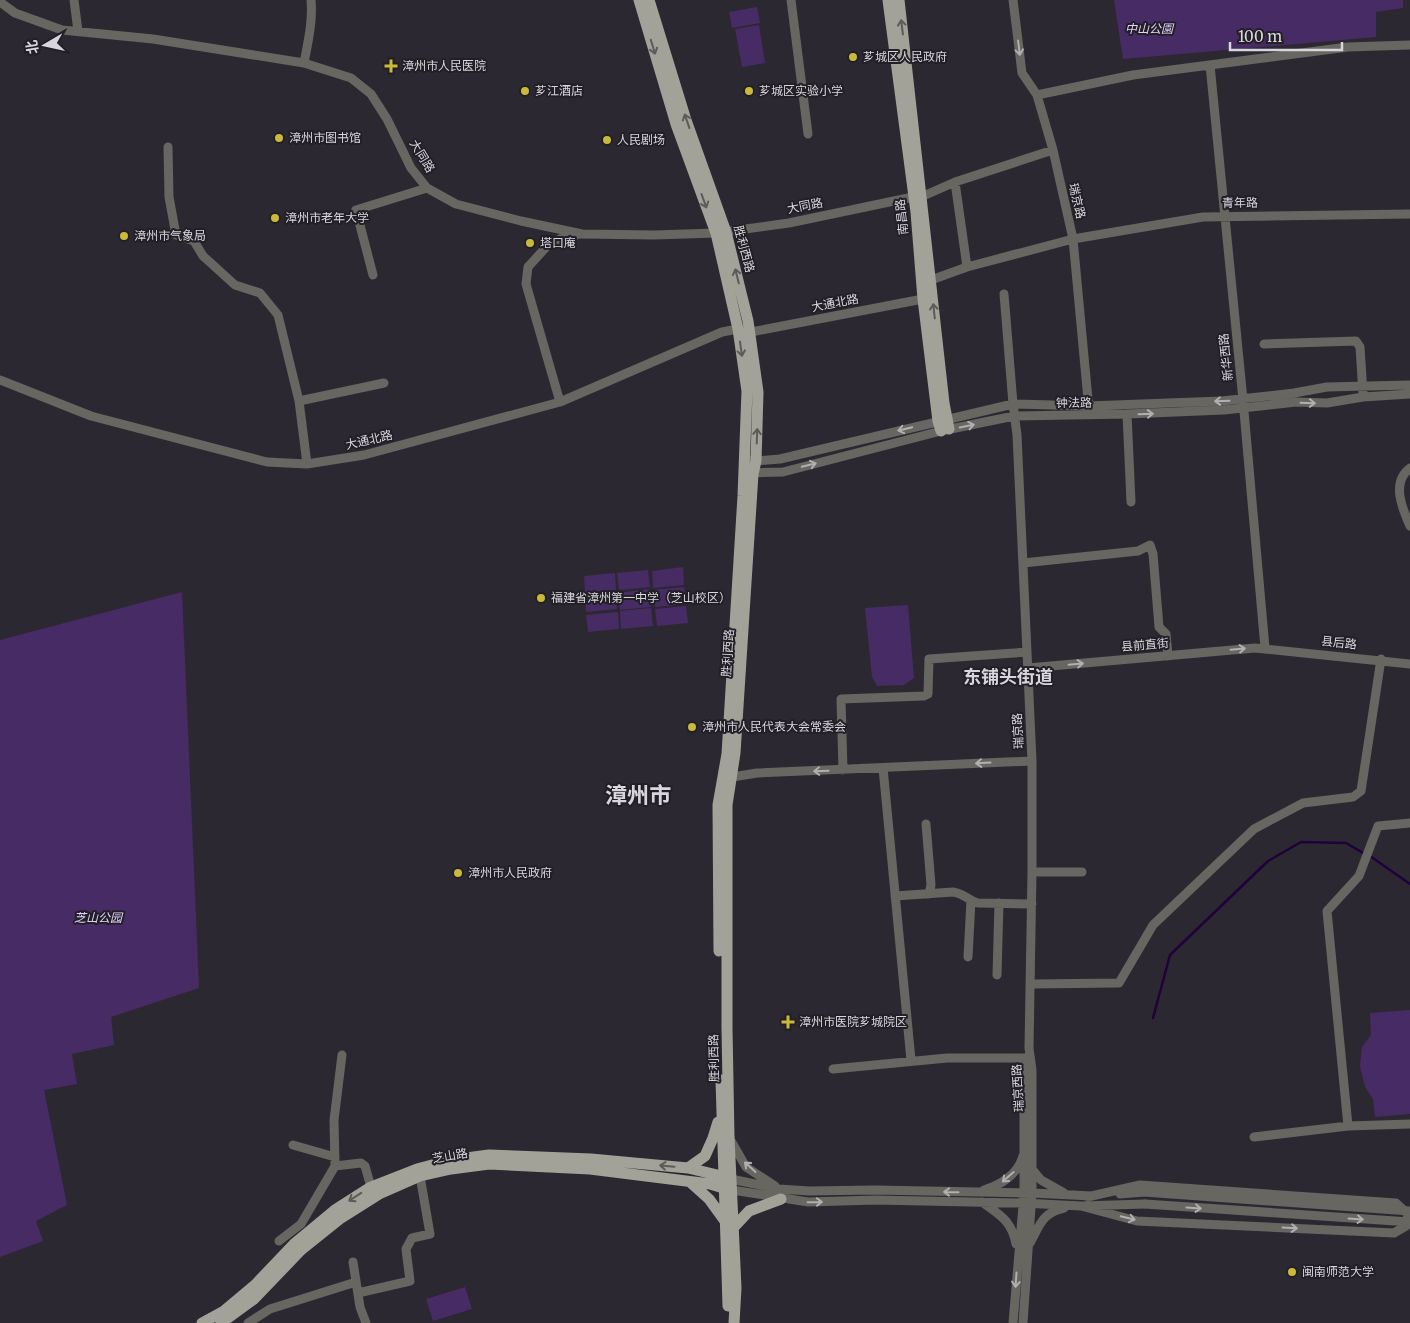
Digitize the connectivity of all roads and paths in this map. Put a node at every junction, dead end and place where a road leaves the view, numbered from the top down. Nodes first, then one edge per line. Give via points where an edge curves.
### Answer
1 (74, 0) edge
2 (311, 0) edge
3 (639, 0) edge
4 (649, 0) edge
5 (790, 0) edge
6 (888, 0) edge
7 (898, 0) edge
8 (1013, 0) edge
9 (0, 2) edge
10 (78, 31) junction
11 (1410, 45) edge
12 (304, 63) junction
13 (1210, 65) junction
14 (1037, 94) junction
15 (808, 134) dead end
16 (168, 147) dead end
17 (1053, 150) junction
18 (954, 182) junction
19 (427, 188) junction
20 (917, 197) junction
21 (1410, 214) edge
22 (1225, 216) junction
23 (721, 232) junction
24 (582, 234) junction
25 (1073, 239) junction
26 (967, 267) junction
27 (373, 275) dead end
28 (931, 280) junction
29 (1004, 294) dead end
30 (923, 299) junction
31 (738, 330) junction
32 (751, 332) junction
33 (1264, 344) dead end
34 (0, 380) edge
35 (384, 383) dead end
36 (1410, 385) edge
37 (1362, 387) junction
38 (1410, 394) edge
39 (1363, 397) junction
40 (300, 401) junction
41 (560, 402) junction
42 (1013, 404) junction
43 (1243, 404) junction
44 (1088, 406) junction
45 (1127, 414) junction
46 (1089, 415) junction
47 (1014, 416) junction
48 (944, 425) junction
49 (744, 458) junction
50 (756, 461) junction
51 (307, 464) junction
52 (1410, 468) edge
53 (748, 473) junction
54 (1131, 502) dead end
55 (1410, 526) edge
56 (1023, 563) junction
57 (1265, 648) junction
58 (1027, 652) junction
59 (1168, 656) junction
60 (1381, 660) junction
61 (1410, 664) edge
62 (1028, 668) junction
63 (1032, 761) junction
64 (883, 768) junction
65 (843, 770) junction
66 (728, 777) junction
67 (1410, 823) edge
68 (926, 824) dead end
69 (1032, 872) junction
70 (1082, 872) dead end
71 (929, 894) junction
72 (895, 896) junction
73 (970, 900) junction
74 (998, 903) junction
75 (1032, 904) junction
76 (968, 957) dead end
77 (997, 975) dead end
78 (1031, 984) junction
79 (342, 1055) dead end
80 (1029, 1058) junction
81 (911, 1060) junction
82 (833, 1069) dead end
83 (721, 1110) junction
84 (1410, 1124) edge
85 (1348, 1126) junction
86 (729, 1137) junction
87 (1254, 1137) dead end
88 (293, 1145) dead end
89 (1025, 1148) junction
90 (335, 1161) junction
91 (688, 1168) junction
92 (1032, 1169) junction
93 (420, 1176) junction
94 (688, 1181) junction
95 (728, 1184) junction
96 (371, 1187) junction
97 (978, 1192) junction
98 (780, 1194) junction
99 (1074, 1196) junction
100 (1088, 1197) junction
101 (1027, 1198) junction
102 (982, 1202) junction
103 (1078, 1206) junction
104 (1410, 1211) edge
105 (1410, 1222) edge
106 (730, 1224) junction
107 (279, 1241) dead end
108 (1028, 1248) junction
109 (1018, 1255) junction
110 (353, 1262) dead end
111 (356, 1282) junction
112 (358, 1292) junction
113 (202, 1323) edge
114 (221, 1323) edge
115 (248, 1323) edge
116 (366, 1323) edge
117 (728, 1323) edge
118 (734, 1323) edge
119 (1013, 1323) edge
120 (1023, 1323) edge

1 - 10 street
2 - 12 street via 310,36
3 -> 23 main road, 胜利西路 via 676,122
23 -> 4 main road, 胜利西路
5 - 15 street
6 - 20 main road, 南昌路
20 -> 7 main road, 南昌路
8 -> 14 street, 瑞京路 via 1022,73
9 - 10 street, 大同路 via 15,14 62,30
10 - 12 street, 大同路 via 153,39
11 - 13 street via 1348,46
12 - 19 street, 大同路 via 351,78 370,94 387,119 411,168
13 - 14 street via 1133,75
13 - 22 street, 新华西路
14 - 17 street, 瑞京路
16 - 40 street via 170,197 176,235 194,241 203,256 235,285 260,293 278,315
17 - 18 street, 大同路
17 - 25 street, 瑞京路
18 - 20 street, 大同路
18 - 26 street
19 - 24 street, 大同路 via 456,204
19 - 27 street via 356,210
20 - 23 street, 大同路 via 788,223
20 - 28 main road, 南昌路
20 - 30 main road, 南昌路
21 - 22 street, 青年路
22 - 25 street, 青年路
22 - 43 street, 新华西路
23 - 24 street, 大同路
23 - 31 main road
32 -> 23 main road, 胜利西路
24 - 41 street via 548,245 528,267 526,284
25 - 26 street, 青年路
25 - 44 street, 瑞京路
26 - 28 street, 青年路
48 -> 28 main road, 南昌路
29 - 42 street, 瑞京路
30 - 32 street, 大通北路
30 - 48 main road, 南昌路
31 - 41 street, 大通北路 via 722,332
31 -> 49 main road via 747,391
50 -> 32 main road, 胜利西路 via 758,392
33 - 37 street via 1356,341 1360,347
34 - 51 street, 大通北路 via 91,416 267,462
35 - 40 street
36 - 37 street, 钟法路
37 - 39 street
37 - 43 street, 钟法路 via 1327,387
38 - 39 street, 钟法路
43 -> 39 street, 钟法路 via 1326,403
40 - 51 street
41 - 51 street, 大通北路 via 364,456
42 - 44 street, 钟法路
42 - 47 street, 瑞京路
42 - 48 street, 钟法路
43 -> 44 street, 钟法路
45 -> 43 street, 钟法路 via 1224,410
43 - 57 street, 新华西路
44 - 46 street, 瑞京路
45 - 46 street, 钟法路
45 - 54 street
46 - 47 street, 钟法路
48 -> 47 street, 钟法路
47 - 56 street, 瑞京路
48 -> 50 street, 钟法路 via 780,459
53 -> 48 street, 钟法路 via 783,472
49 - 50 street, 钟法路
49 - 53 main road
50 - 53 main road, 胜利西路
52 - 55 street via 1404,472 1398,493
53 - 66 main road, 胜利西路
56 - 58 street, 瑞京路
56 - 59 street via 1138,551 1150,545 1159,627 1166,634
59 -> 57 street, 县前直街
57 - 60 street, 县后路
58 - 62 street, 瑞京路
58 - 65 street via 929,659 928,694 924,696 841,699
62 -> 59 street, 县前直街
60 - 61 street, 县后路
60 - 78 street via 1361,791 1353,797 1303,803 1254,829 1153,925 1119,983
62 - 63 street, 瑞京路
63 -> 64 street
63 - 69 street, 瑞京路
64 - 65 street
64 - 72 street
65 -> 66 street
66 - 83 main road via 718,805
66 - 86 main road, 胜利西路
67 - 85 street via 1378,826 1359,876 1326,911
68 - 71 street
69 - 70 street
69 - 75 street, 瑞京路
71 - 72 street
71 - 73 street via 962,893
72 - 81 street
73 - 74 street
73 - 76 street
74 - 75 street
74 - 77 street
75 - 78 street, 瑞京路
78 - 80 street, 瑞京路
79 - 90 street via 334,1120
80 - 81 street
80 - 89 street, 瑞京西路 via 1024,1069
80 - 92 street, 瑞京西路 via 1032,1070
81 - 82 street
83 - 91 main road via 705,1156
83 - 95 main road
84 - 85 street
85 - 87 street
86 - 95 main road, 胜利西路
98 -> 86 street via 746,1167
88 - 90 street
89 -> 97 street via 1021,1163 1009,1178
89 - 101 street, 瑞京西路
90 - 96 street via 361,1163 365,1166
90 - 107 street via 301,1224
91 - 95 main road
91 -> 96 main road via 591,1159 489,1155 417,1169
92 - 99 street via 1041,1180 1058,1191
92 - 101 street, 瑞京西路
93 - 94 main road, 芝山路 via 451,1168 489,1164 590,1168
93 - 112 street via 430,1234 412,1238 406,1249 410,1281
93 - 114 main road, 芝山路 via 379,1194 341,1218 301,1250 254,1298
94 - 95 main road, 芝山路
94 - 106 main road
95 - 98 street
95 - 106 main road, 胜利西路
96 -> 113 main road via 294,1244 255,1285 224,1311
97 -> 98 street via 809,1191
97 - 101 street
98 -> 102 street via 808,1202
98 - 106 main road
99 - 100 street
99 - 101 street
103 -> 100 street via 1137,1221 1394,1234 1406,1226 1408,1214 1396,1203 1140,1185
100 - 104 street, bridge via 1144,1192
101 - 102 street
101 - 103 street
101 - 108 street, 瑞京西路
101 - 109 street, 瑞京西路
102 - 109 street via 1008,1220
103 -> 105 street, bridge via 1145,1204
103 - 108 street via 1052,1211 1042,1220
106 - 117 main road
106 - 118 main road, 胜利西路 via 736,1288
108 - 120 street, 瑞京西路
109 -> 119 street, 瑞京西路
110 - 111 street
111 - 112 street
111 - 115 street via 270,1309
112 - 116 street

